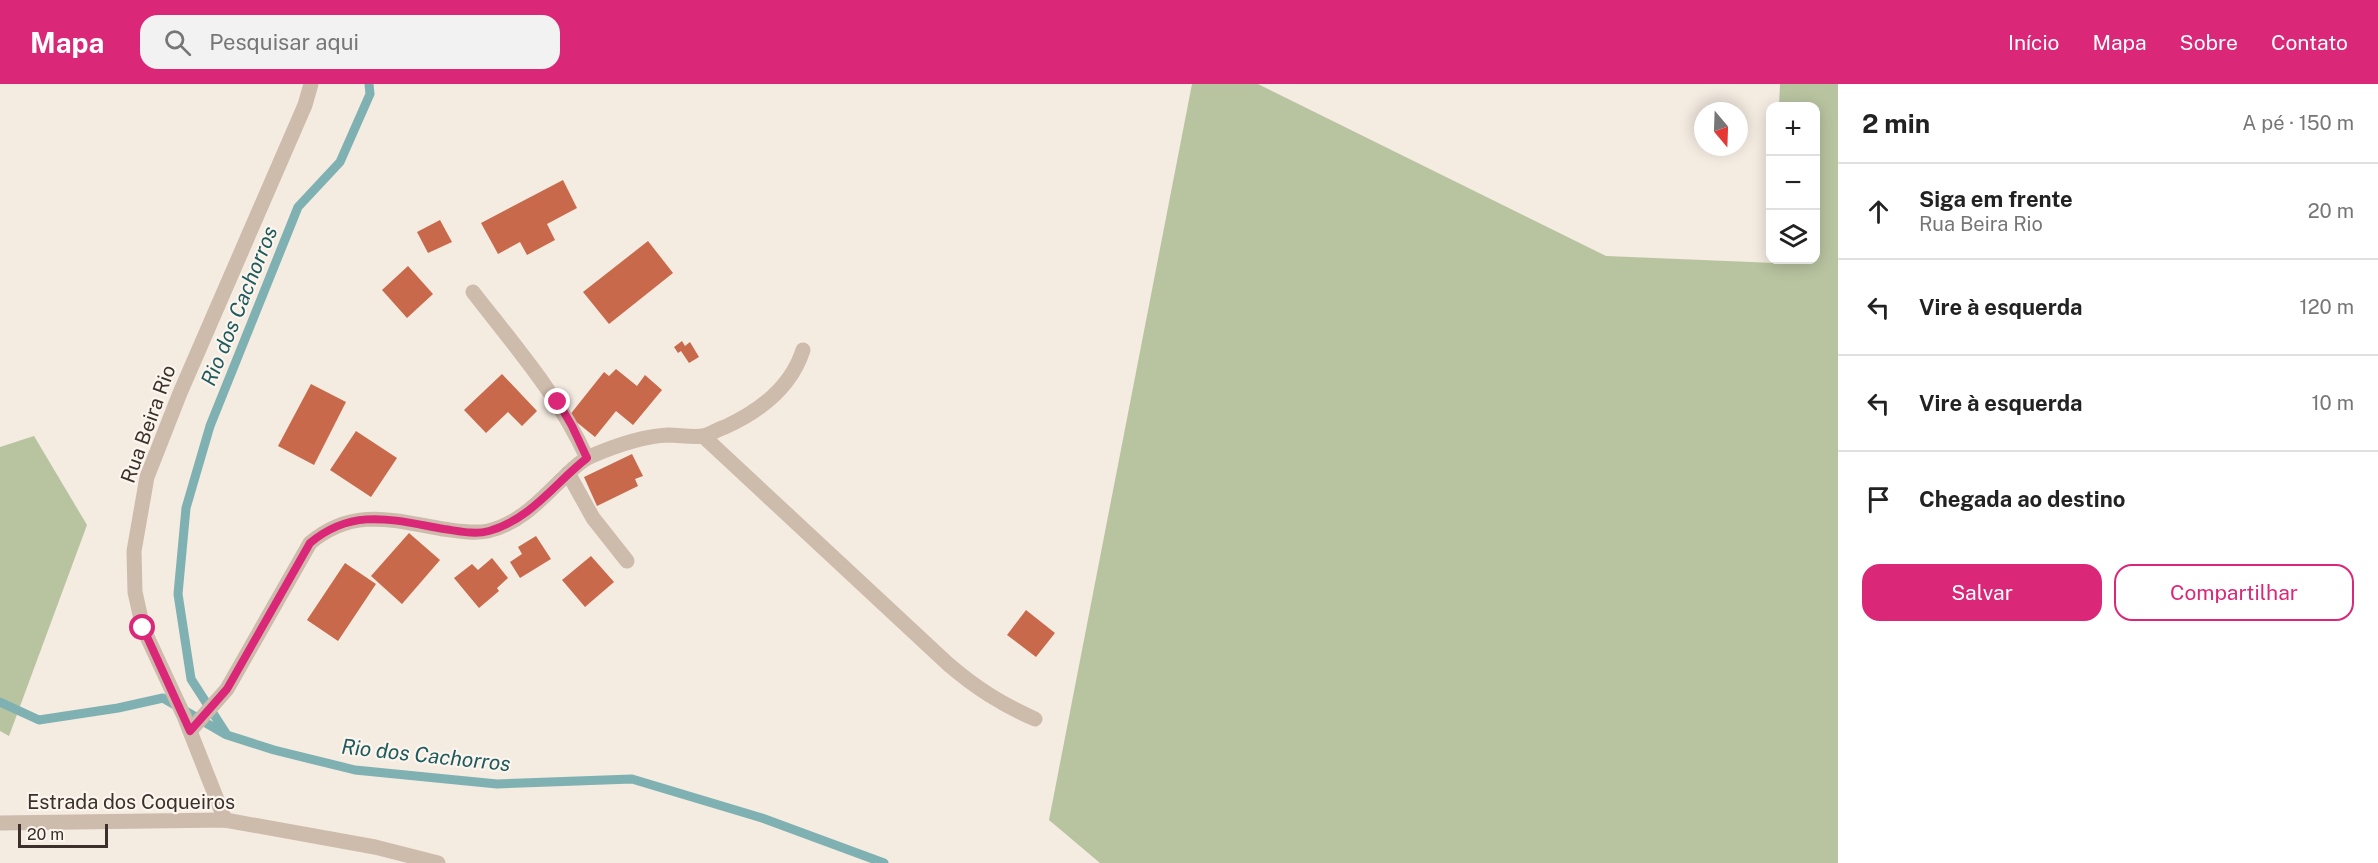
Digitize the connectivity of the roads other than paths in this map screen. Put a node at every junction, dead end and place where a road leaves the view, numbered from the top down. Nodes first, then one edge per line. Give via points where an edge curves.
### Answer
1 (311, 84) edge
2 (473, 292) dead end
3 (803, 350) dead end
4 (703, 436) junction
5 (587, 458) junction
6 (568, 473) junction
7 (627, 561) dead end
8 (1035, 719) dead end
9 (194, 726) junction
10 (225, 820) junction
11 (0, 823) edge
12 (375, 847) junction
13 (380, 863) edge
14 (438, 863) edge

1 - 9 street, Rua Beira Rio via 147,477 134,551 135,592 143,628 184,716
2 - 5 street via 558,402
3 - 4 street via 799,364 781,390 762,407
4 - 5 street via 666,435 638,440
4 - 8 street via 966,679 1001,704
5 - 6 street
6 - 7 street via 593,518
6 - 9 street via 525,514 489,531 470,533 372,518 344,522 325,530 310,543 227,689
9 - 10 street, Rua Beira Rio
10 - 11 street, Estrada dos Coqueiros
10 - 12 street, Estrada dos Coqueiros
12 - 13 street
12 - 14 street, Estrada dos Coqueiros

